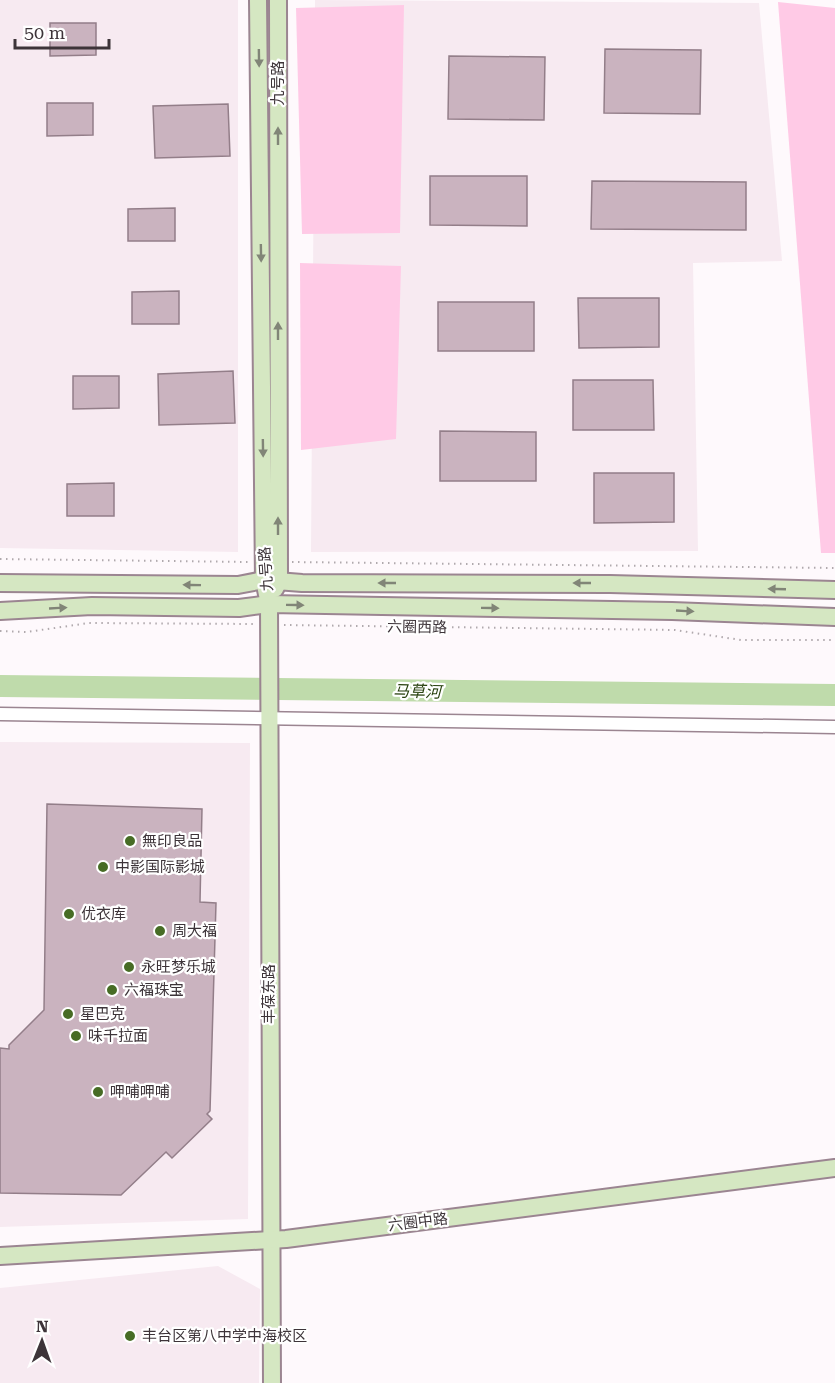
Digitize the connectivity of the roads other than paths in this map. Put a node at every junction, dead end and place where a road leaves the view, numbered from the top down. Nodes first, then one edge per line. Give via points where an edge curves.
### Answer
1 (258, 0) edge
2 (278, 0) edge
3 (271, 562) junction
4 (271, 581) junction
5 (0, 583) edge
6 (835, 590) edge
7 (269, 604) junction
8 (0, 611) edge
9 (835, 617) edge
10 (0, 714) edge
11 (269, 715) junction
12 (835, 727) edge
13 (835, 1167) edge
14 (270, 1240) junction
15 (0, 1256) edge
16 (272, 1383) edge

1 -> 3 street, 九号路
3 -> 2 street, 九号路
3 - 4 street, 九号路
4 -> 5 street via 238,585
6 -> 4 street
4 - 7 street, 九号路
8 -> 7 street, 六圈西路 via 92,606 239,608
7 -> 9 street, 六圈西路
7 - 11 street, 丰葆东路
10 - 11 street
11 - 12 street
11 - 14 street, 丰葆东路
13 - 14 street, 六圈中路
14 - 15 street, 六圈中路
14 - 16 street, 丰葆东路

